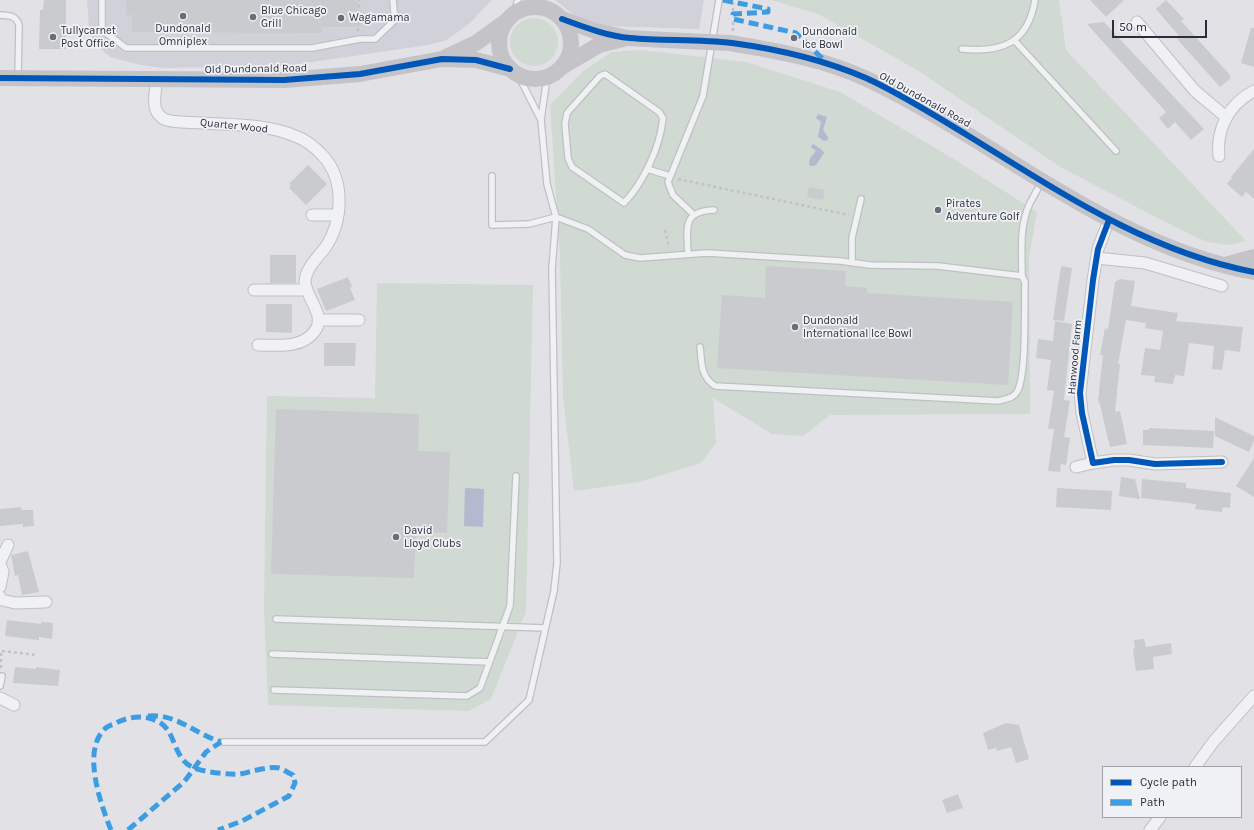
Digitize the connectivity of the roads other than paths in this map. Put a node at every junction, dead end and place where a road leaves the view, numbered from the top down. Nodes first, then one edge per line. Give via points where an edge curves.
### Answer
1 (102, 0) edge
2 (393, 0) edge
3 (719, 0) edge
4 (1035, 0) edge
5 (544, 4) edge
6 (512, 12) edge
7 (0, 15) edge
8 (562, 19) junction
9 (1137, 22) dead end
10 (628, 38) junction
11 (1014, 40) junction
12 (962, 49) dead end
13 (442, 59) junction
14 (563, 66) junction
15 (514, 72) junction
16 (547, 77) junction
17 (0, 78) edge
18 (18, 78) junction
19 (157, 79) junction
20 (1254, 92) edge
21 (1226, 117) junction
22 (541, 120) junction
23 (1116, 151) dead end
24 (1219, 156) dead end
25 (647, 169) junction
26 (492, 176) dead end
27 (670, 176) junction
28 (1042, 181) junction
29 (861, 199) dead end
30 (714, 210) dead end
31 (312, 215) dead end
32 (337, 215) junction
33 (694, 215) junction
34 (556, 217) junction
35 (1109, 220) junction
36 (688, 254) junction
37 (1254, 257) edge
38 (1097, 258) junction
39 (852, 263) junction
40 (1221, 265) junction
41 (1254, 272) edge
42 (1022, 276) junction
43 (1222, 286) dead end
44 (254, 290) dead end
45 (307, 290) junction
46 (318, 320) junction
47 (359, 320) dead end
48 (258, 345) dead end
49 (700, 347) dead end
50 (1222, 462) dead end
51 (1093, 463) junction
52 (1076, 467) dead end
53 (516, 476) dead end
54 (8, 545) dead end
55 (0, 563) edge
56 (0, 586) edge
57 (0, 600) edge
58 (46, 602) dead end
59 (276, 619) dead end
60 (502, 626) junction
61 (545, 628) junction
62 (272, 654) dead end
63 (489, 662) junction
64 (2, 676) road end
65 (0, 686) edge
66 (274, 690) dead end
67 (1254, 696) edge
68 (0, 698) edge
69 (14, 705) dead end
70 (221, 742) dead end
71 (1196, 766) edge
72 (1159, 818) edge
73 (1150, 830) edge

1 - 2 lane via 102,30 126,48 312,48 360,39 375,39 397,18
3 - 27 lane via 703,96
4 - 11 lane via 1033,13 1026,28
5 - 6 street
5 - 8 street
6 - 13 street, Old Dundonald Road via 476,43
6 - 15 street via 500,31 499,48 502,59
7 - 18 lane via 12,16 19,25
8 - 10 street, Old Dundonald Road via 595,31
8 - 14 street via 571,40
9 - 21 street via 1194,91
10 - 14 street, Old Dundonald Road via 599,45
10 - 28 street, Old Dundonald Road, bridge via 730,43 785,52 829,65 866,78 917,104
11 - 12 lane via 1008,45 994,49
11 - 23 lane
13 - 15 street, Old Dundonald Road via 476,60
13 - 19 street, Old Dundonald Road via 360,74 284,80
14 - 16 street
15 - 16 street via 535,79
15 - 22 lane
16 - 22 lane
17 - 18 street, Old Dundonald Road
18 - 19 street, Old Dundonald Road
19 - 32 street, Quarter Wood via 155,102 157,112 164,119 251,126 295,136 310,143 325,158 338,180
20 - 21 street via 1243,97
21 - 24 street via 1218,143
22 - 34 lane via 547,184
25 - 25 lane via 637,189 624,203 572,167 568,158 565,124 568,112 600,76 605,74 659,112 663,118
25 - 27 lane
26 - 34 lane via 492,225 529,224
27 - 33 lane via 668,182 673,195
28 - 35 street, Old Dundonald Road
28 - 42 lane via 1030,203 1024,222 1021,241
29 - 39 lane via 852,238
30 - 33 lane via 700,210
31 - 32 street
32 - 45 street, Quarter Wood via 337,226 332,236 308,271 305,281
33 - 36 lane via 688,223
34 - 36 lane via 588,229 625,255 640,258
34 - 61 lane via 552,269 556,563 554,591
35 - 38 street, Hanwood Farm
35 - 40 street, Old Dundonald Road via 1188,254
36 - 39 lane via 707,253
37 - 40 street
38 - 43 street via 1145,263
38 - 51 street, Hanwood Farm via 1080,393
39 - 42 lane via 938,266
40 - 41 street, Old Dundonald Road
42 - 49 lane via 1025,282 1022,371 1017,392 1011,398 998,401 715,386 707,381 703,373
44 - 45 street
45 - 46 street, Quarter Wood via 318,314
46 - 47 street
46 - 48 street via 316,331 308,339 292,345
50 - 51 street via 1155,464 1114,460
51 - 52 street
53 - 60 lane via 510,606
54 - 55 street
55 - 56 street via 3,572
57 - 58 street via 15,603
59 - 60 lane
60 - 61 lane
60 - 63 lane
61 - 70 lane via 529,700 485,742
62 - 63 lane
63 - 66 lane via 480,688 467,696
64 - 65 lane
67 - 71 street
68 - 69 street
72 - 73 street

